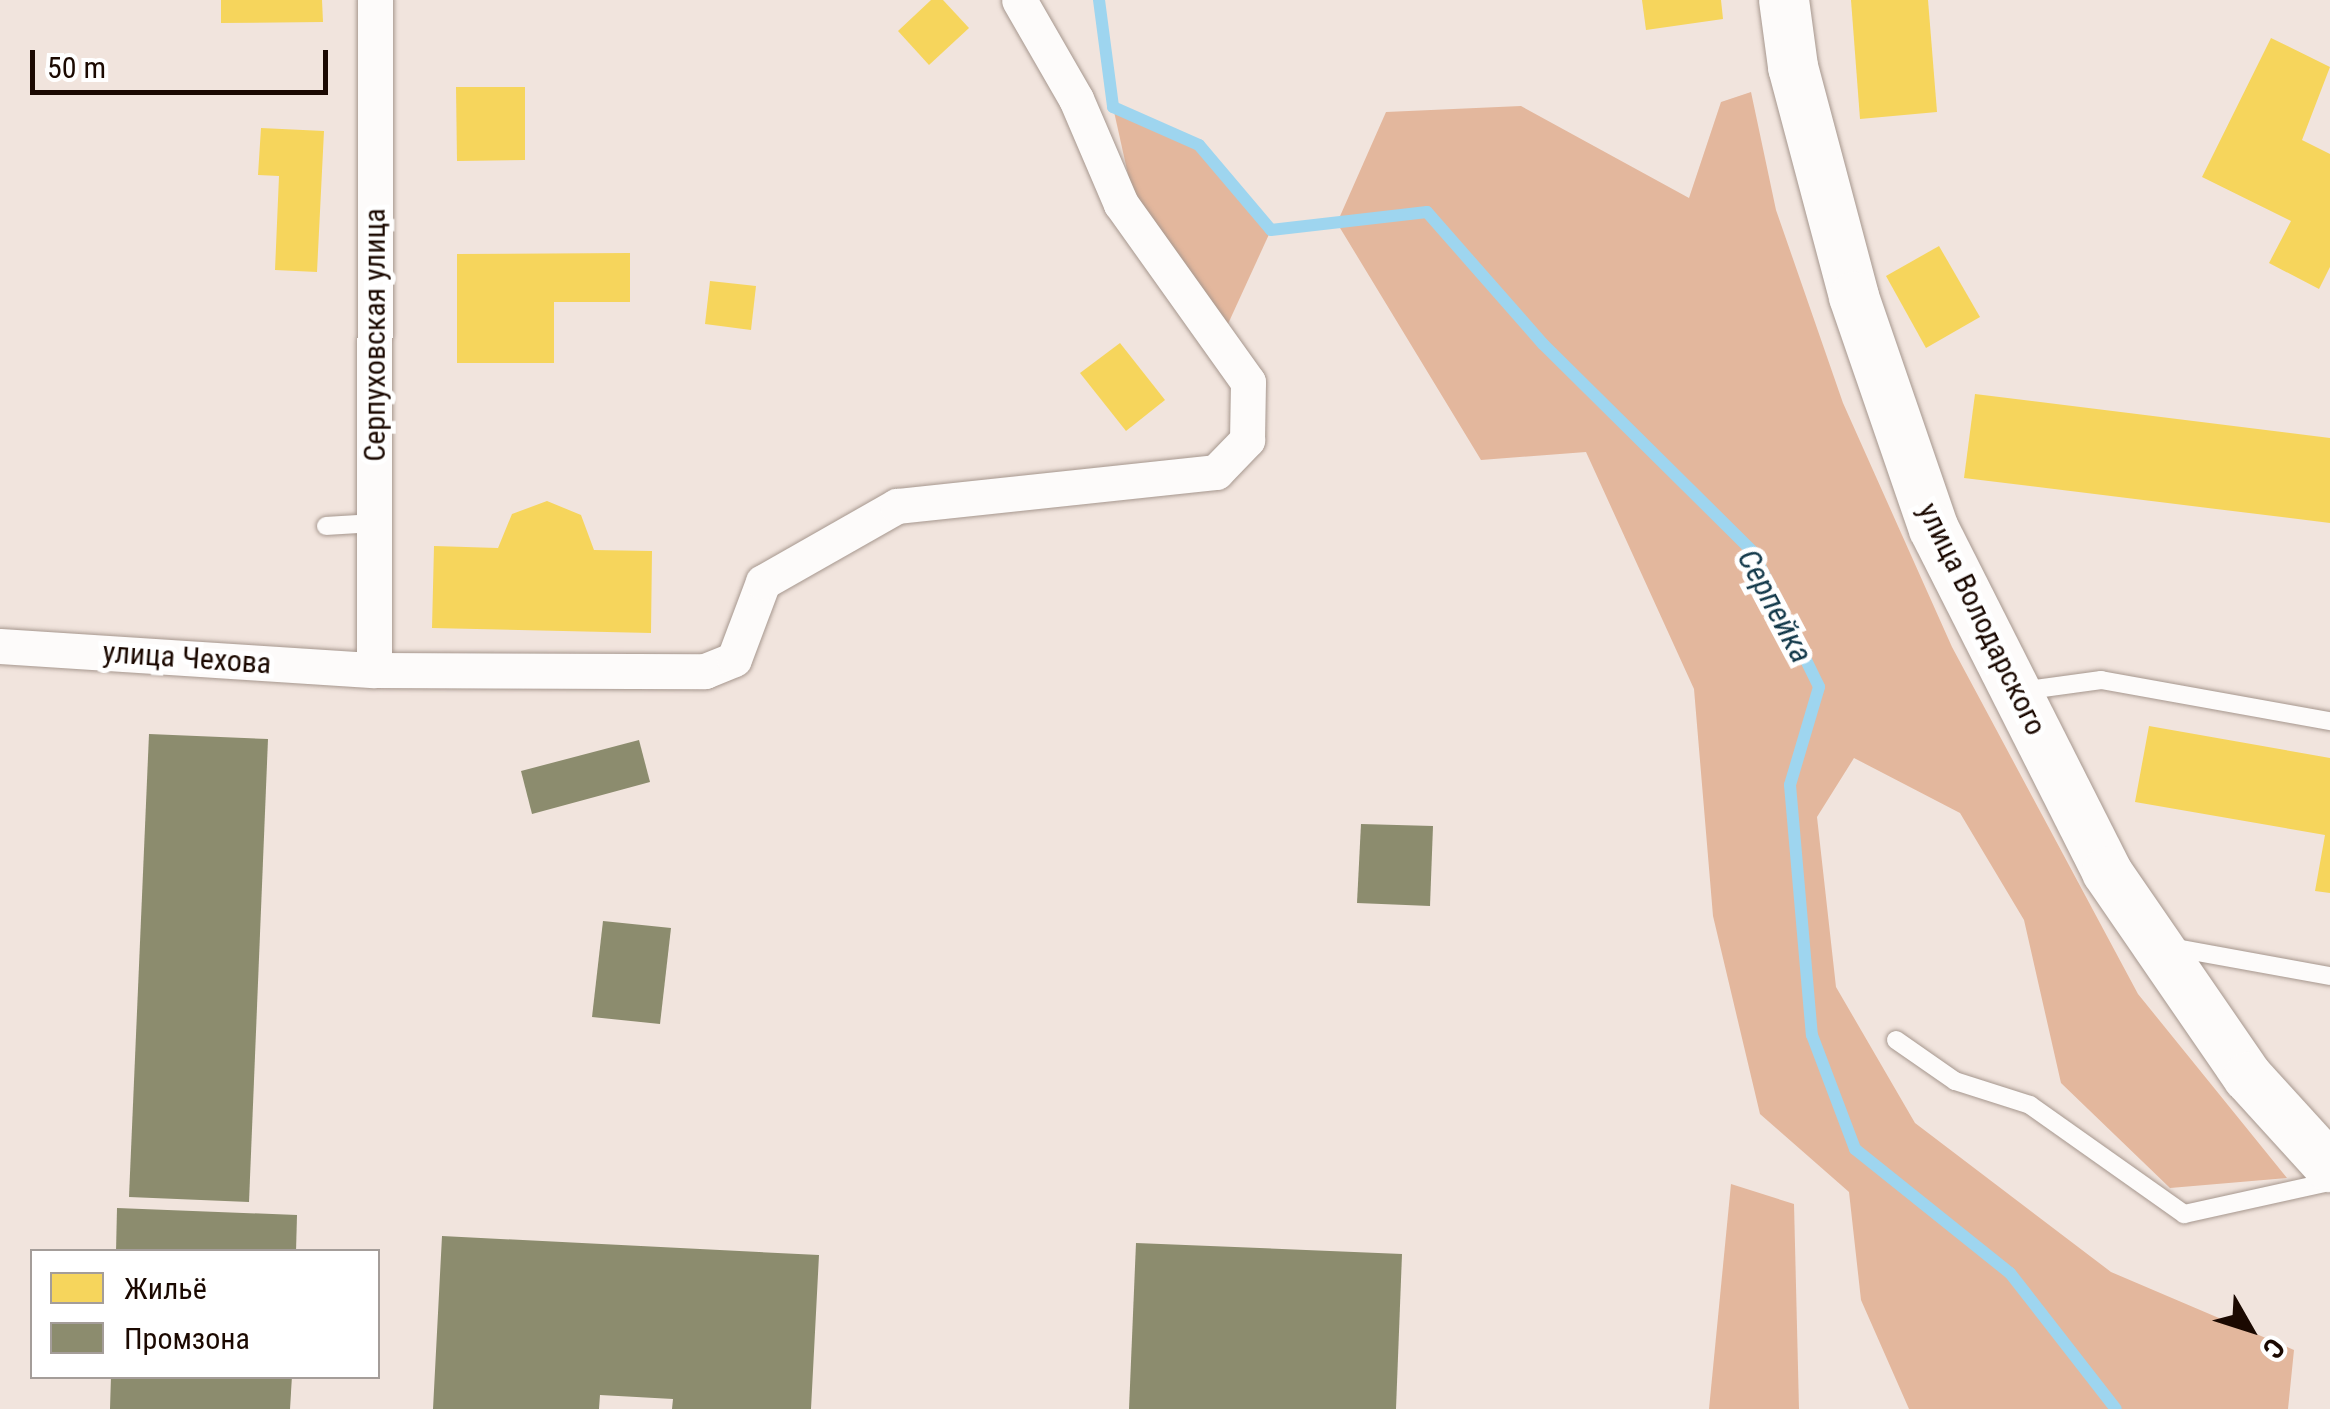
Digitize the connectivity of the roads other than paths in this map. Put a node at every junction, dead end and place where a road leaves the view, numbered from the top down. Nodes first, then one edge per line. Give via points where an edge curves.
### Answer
1 (376, 0) edge
2 (1019, 0) edge
3 (1784, 0) edge
4 (374, 524) junction
5 (326, 526) dead end
6 (0, 646) edge
7 (374, 670) junction
8 (2016, 692) junction
9 (2330, 721) edge
10 (2154, 944) junction
11 (2330, 976) edge
12 (1896, 1040) dead end
13 (2330, 1167) edge
14 (2330, 1182) edge

1 - 4 street, Серпуховская улица
2 - 7 street, улица Чехова via 1076,99 1121,204 1248,382 1251,422 1233,461 1201,479 896,506 763,582 734,659 705,671
3 - 8 main road, улица Володарского via 1792,67 1854,297 1934,529
4 - 5 lane
4 - 7 street, Серпуховская улица
6 - 7 street, улица Чехова
8 - 9 lane via 2102,680
8 - 10 main road, улица Володарского
10 - 11 lane
10 - 13 main road, улица Володарского via 2248,1076
12 - 14 lane via 1955,1080 2030,1105 2184,1214

